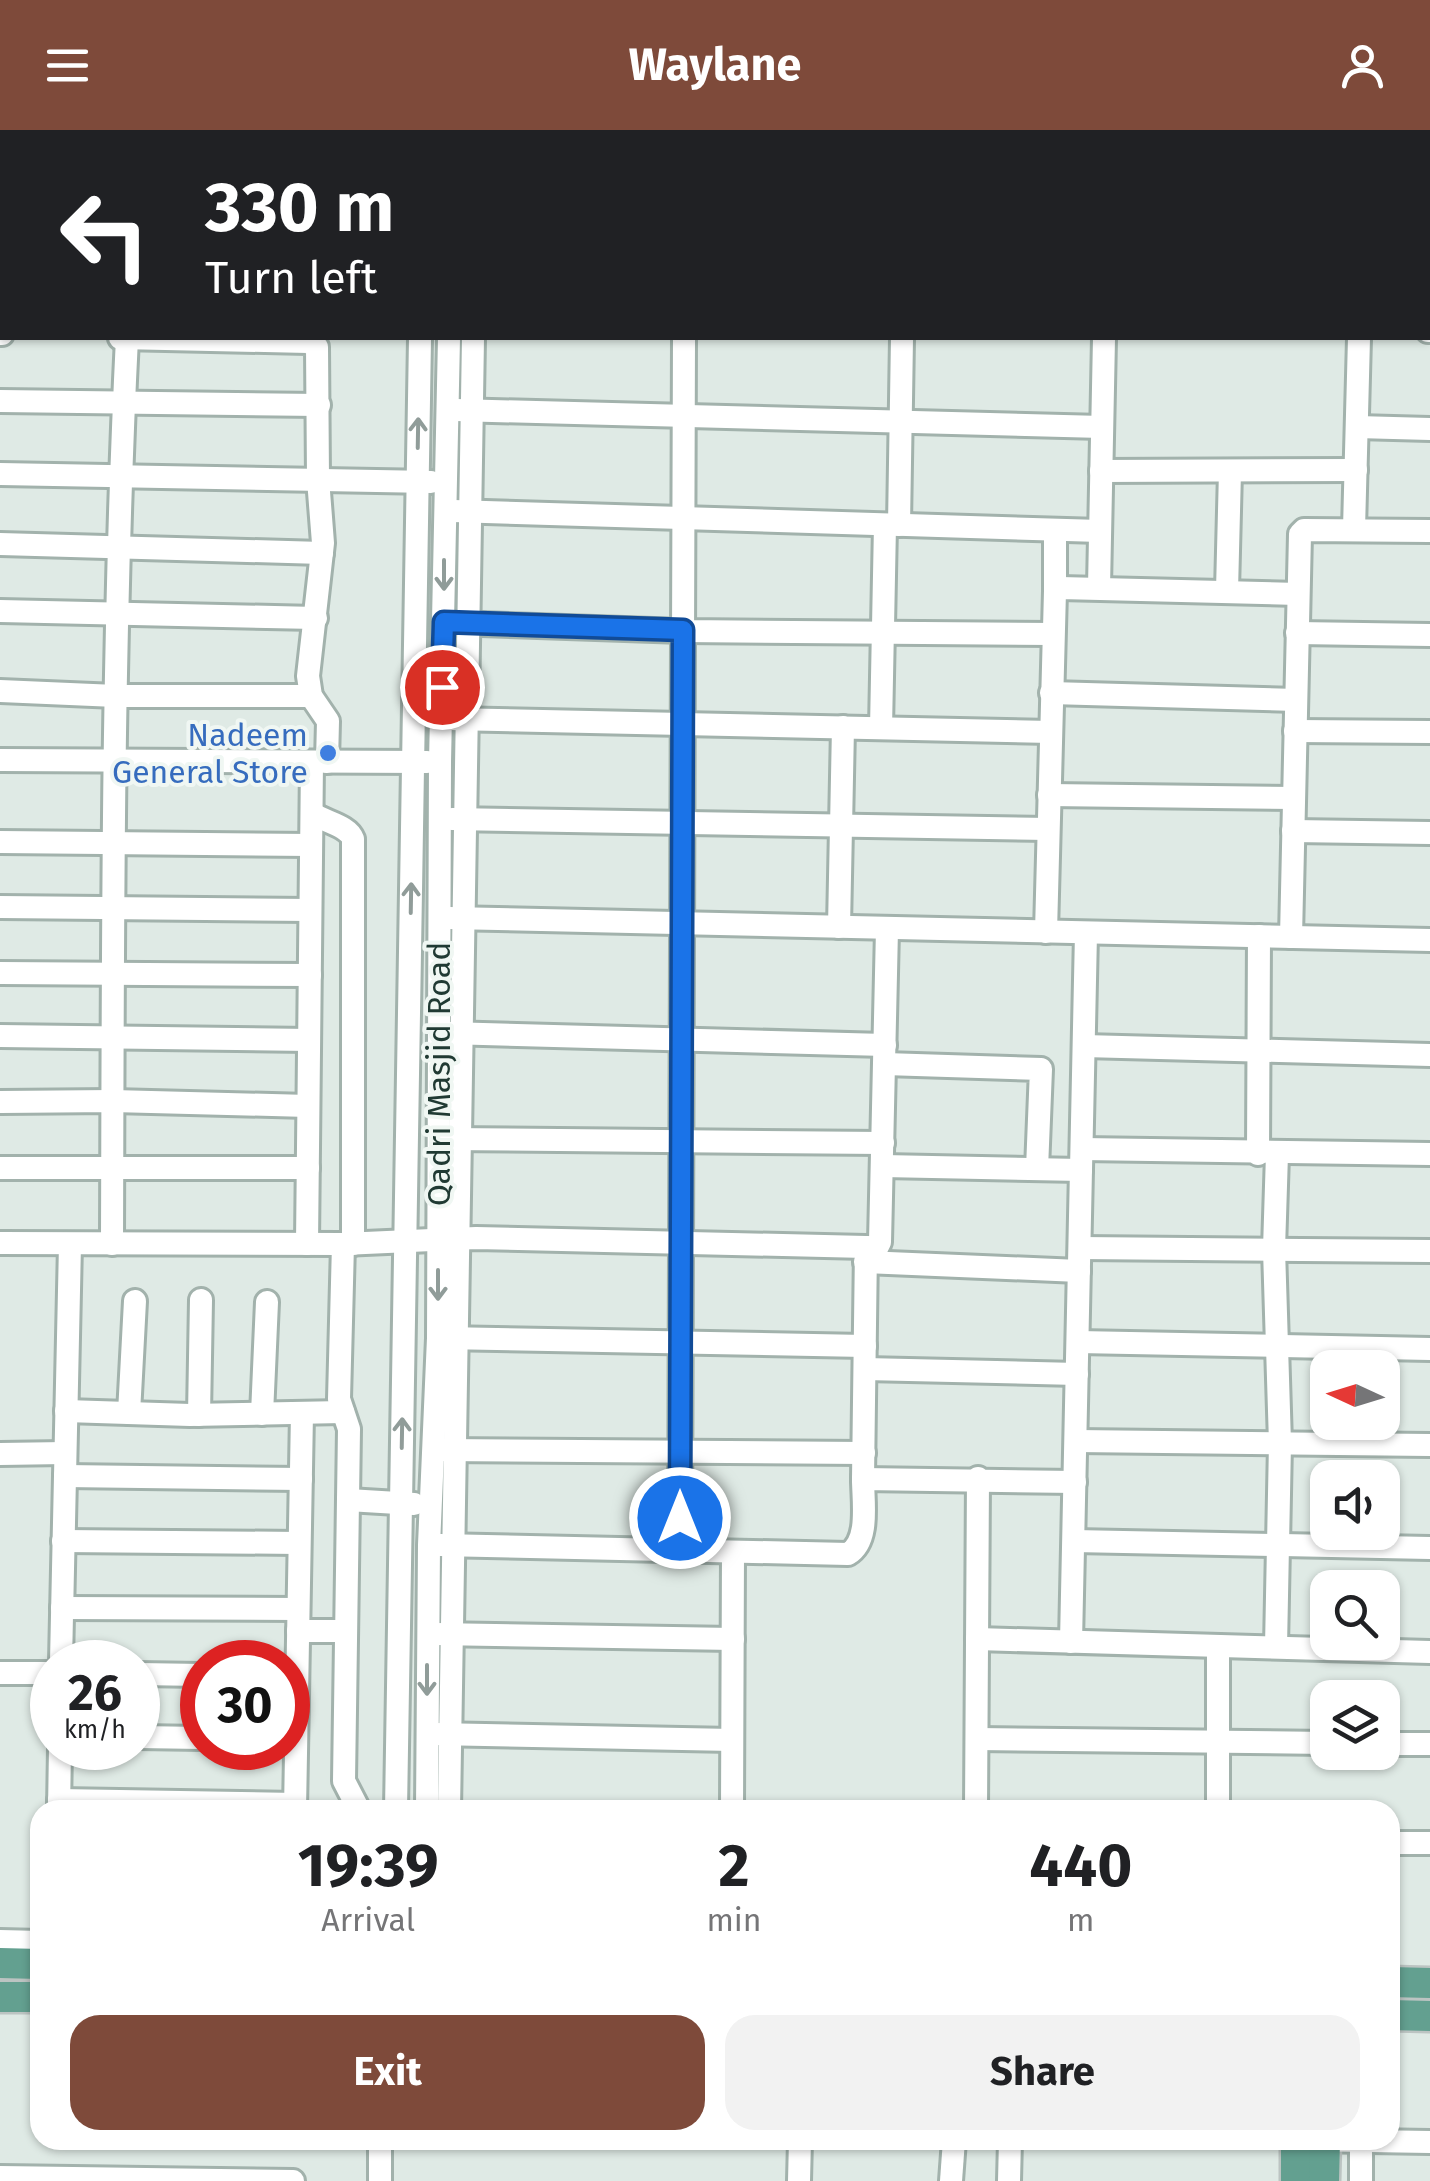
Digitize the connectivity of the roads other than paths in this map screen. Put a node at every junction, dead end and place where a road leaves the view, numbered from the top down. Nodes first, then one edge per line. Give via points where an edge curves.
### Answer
1 (127, 340) edge
2 (314, 340) edge
3 (420, 340) edge
4 (449, 340) edge
5 (473, 340) edge
6 (684, 340) edge
7 (902, 340) edge
8 (1104, 340) edge
9 (1359, 340) edge
10 (0, 401) edge
11 (124, 404) junction
12 (319, 405) junction
13 (459, 410) junction
14 (684, 418) junction
15 (901, 422) junction
16 (1102, 427) junction
17 (1357, 427) junction
18 (1430, 429) edge
19 (1356, 470) junction
20 (1101, 471) junction
21 (1230, 471) junction
22 (0, 474) edge
23 (120, 476) junction
24 (318, 479) junction
25 (417, 481) junction
26 (446, 482) junction
27 (456, 511) junction
28 (683, 519) junction
29 (892, 525) junction
30 (1354, 529) junction
31 (1054, 530) junction
32 (1100, 531) junction
33 (1430, 531) edge
34 (0, 544) edge
35 (119, 548) junction
36 (322, 552) junction
37 (1099, 587) junction
38 (1055, 591) junction
39 (1227, 592) junction
40 (1298, 594) junction
41 (0, 610) edge
42 (118, 613) junction
43 (316, 618) junction
44 (455, 623) junction
45 (683, 630) junction
46 (883, 632) junction
47 (1297, 633) junction
48 (1053, 634) junction
49 (1430, 635) edge
50 (0, 691) edge
51 (1052, 693) junction
52 (116, 696) junction
53 (310, 696) junction
54 (1296, 700) junction
55 (453, 720) junction
56 (682, 724) junction
57 (843, 727) junction
58 (880, 728) junction
59 (1295, 730) junction
60 (1051, 732) junction
61 (1430, 732) edge
62 (0, 760) edge
63 (115, 761) junction
64 (320, 762) junction
65 (413, 762) junction
66 (440, 762) junction
67 (1049, 795) junction
68 (1294, 798) junction
69 (312, 814) junction
70 (453, 819) junction
71 (682, 823) junction
72 (842, 826) junction
73 (1048, 830) junction
74 (1293, 830) junction
75 (1430, 833) edge
76 (0, 842) edge
77 (114, 843) junction
78 (311, 845) junction
79 (0, 907) edge
80 (114, 908) junction
81 (310, 910) junction
82 (439, 918) junction
83 (464, 918) junction
84 (681, 924) junction
85 (839, 928) junction
86 (887, 929) junction
87 (1046, 932) junction
88 (1086, 933) junction
89 (1260, 936) junction
90 (1291, 938) junction
91 (1430, 940) edge
92 (114, 972) junction
93 (0, 973) edge
94 (310, 975) junction
95 (309, 1016) junction
96 (352, 1016) junction
97 (449, 1033) junction
98 (0, 1036) edge
99 (114, 1037) junction
100 (309, 1040) junction
101 (681, 1040) junction
102 (1084, 1046) junction
103 (1258, 1051) junction
104 (1430, 1054) edge
105 (885, 1055) junction
106 (113, 1101) junction
107 (0, 1102) edge
108 (308, 1106) junction
109 (449, 1139) junction
110 (680, 1141) junction
111 (1267, 1154) junction
112 (1430, 1154) edge
113 (883, 1155) junction
114 (1082, 1160) junction
115 (0, 1168) edge
116 (112, 1168) junction
117 (308, 1168) junction
118 (1037, 1169) junction
119 (448, 1240) junction
120 (404, 1242) junction
121 (680, 1242) junction
122 (0, 1243) edge
123 (70, 1244) junction
124 (112, 1244) junction
125 (307, 1244) junction
126 (348, 1244) junction
127 (1274, 1249) junction
128 (1430, 1250) edge
129 (866, 1255) junction
130 (1079, 1259) junction
131 (201, 1300) dead end
132 (135, 1301) dead end
133 (267, 1302) dead end
134 (448, 1338) junction
135 (680, 1342) junction
136 (1078, 1342) junction
137 (1278, 1347) junction
138 (1430, 1350) edge
139 (865, 1357) junction
140 (1077, 1374) junction
141 (66, 1411) junction
142 (343, 1412) junction
143 (129, 1413) junction
144 (302, 1413) junction
145 (199, 1414) junction
146 (262, 1414) junction
147 (1076, 1441) junction
148 (1280, 1443) junction
149 (1430, 1445) edge
150 (443, 1450) junction
151 (680, 1452) junction
152 (864, 1453) junction
153 (0, 1454) edge
154 (65, 1464) junction
155 (301, 1478) junction
156 (978, 1478) junction
157 (864, 1479) junction
158 (1075, 1482) junction
159 (348, 1500) junction
160 (400, 1503) junction
161 (430, 1504) junction
162 (63, 1541) junction
163 (1074, 1541) junction
164 (300, 1543) junction
165 (440, 1545) junction
166 (1278, 1547) junction
167 (1430, 1548) edge
168 (680, 1552) junction
169 (733, 1552) junction
170 (62, 1608) junction
171 (298, 1620) junction
172 (346, 1631) junction
173 (439, 1634) junction
174 (733, 1639) junction
175 (977, 1639) junction
176 (61, 1640) edge
177 (296, 1640) edge
178 (1071, 1642) junction
179 (1218, 1646) junction
180 (1276, 1648) junction
181 (1430, 1652) edge
182 (0, 1673) edge
183 (30, 1674) edge
184 (438, 1734) junction
185 (976, 1739) junction
186 (732, 1740) junction
187 (1218, 1742) junction
188 (1310, 1743) edge
189 (1400, 1744) edge
190 (1430, 1744) edge
191 (60, 1770) edge
192 (293, 1770) edge
193 (59, 1800) edge
194 (295, 1800) edge
195 (354, 1800) edge
196 (396, 1800) edge
197 (428, 1800) edge
198 (448, 1800) edge
199 (732, 1800) edge
200 (976, 1800) edge
201 (1218, 1800) edge
202 (1400, 1843) edge
203 (1430, 1843) edge
204 (0, 1941) edge
205 (30, 1942) edge
206 (0, 1964) edge
207 (30, 1964) edge
208 (1400, 1982) edge
209 (1430, 1983) edge
210 (0, 1996) edge
211 (30, 1997) edge
212 (1400, 2015) edge
213 (1430, 2016) edge
214 (1400, 2142) edge
215 (1430, 2142) edge
216 (380, 2150) edge
217 (800, 2150) edge
218 (953, 2150) edge
219 (1010, 2150) edge
220 (1296, 2150) edge
221 (1325, 2150) edge
222 (1362, 2150) edge
223 (0, 2177) edge
224 (61, 2180) edge
225 (132, 2180) edge
226 (203, 2180) edge
227 (294, 2181) edge
228 (380, 2181) edge
229 (799, 2181) edge
230 (951, 2181) edge
231 (1009, 2181) edge
232 (1296, 2181) edge
233 (1324, 2181) edge
234 (1361, 2181) edge

1 - 11 street
2 - 12 street
25 -> 3 street, Qadri Masjid Road
4 - 13 street, Qadri Masjid Road
5 - 13 street
6 - 14 street
7 - 15 street
8 - 16 street
9 - 17 street
10 - 11 street
11 - 12 street
11 - 23 street
12 - 24 street
13 - 14 street
13 - 26 street, Qadri Masjid Road
13 - 27 street
14 - 15 street
14 - 28 street
15 - 16 street
15 - 29 street
16 - 20 street
17 - 18 street
17 - 19 street
19 - 21 street
19 - 30 street
20 - 21 street
20 - 32 street
21 - 39 street
22 - 23 street
23 - 24 street
23 - 35 street
24 - 25 street
24 - 36 street
25 - 26 street
25 - 65 street, Qadri Masjid Road
26 - 27 street, Qadri Masjid Road
27 - 28 street
27 - 44 street, Qadri Masjid Road
28 - 29 street
28 - 45 street
29 - 31 street
29 - 46 street
30 - 33 street
30 - 40 street via 1301,531
31 - 32 street
31 - 38 street
32 - 37 street
34 - 35 street
35 - 36 street
35 - 42 street
36 - 43 street
37 - 38 street
37 - 39 street
38 - 48 street
39 - 40 street
40 - 47 street
41 - 42 street
42 - 43 street
42 - 52 street
43 - 53 street
44 - 45 street
44 - 55 street, Qadri Masjid Road
45 - 46 street
45 - 56 street
46 - 48 street
46 - 58 street
47 - 49 street
47 - 54 street
48 - 51 street
50 - 52 street
51 - 54 street
51 - 60 street
52 - 53 street
52 - 63 street
53 - 64 street via 327,716
54 - 59 street
55 - 56 street
55 - 66 street, Qadri Masjid Road
55 - 70 street
56 - 57 street
56 - 71 street
57 - 58 street
57 - 72 street
58 - 60 street
59 - 61 street
59 - 68 street
60 - 67 street
62 - 63 street
63 - 64 street
63 - 77 street
64 - 65 street
64 - 69 street
65 - 66 street
120 -> 65 street, Qadri Masjid Road
66 - 70 street, Qadri Masjid Road
67 - 68 street
67 - 73 street
68 - 74 street
69 - 78 street
69 - 96 street via 353,839
70 - 71 street
70 - 82 street, Qadri Masjid Road
70 - 83 street
71 - 72 street
71 - 84 street
72 - 73 street
72 - 85 street
73 - 87 street
74 - 75 street
74 - 90 street
76 - 77 street
77 - 78 street
77 - 80 street
78 - 81 street
79 - 80 street
80 - 81 street
80 - 92 street
81 - 94 street
82 - 83 street
82 - 97 street, Qadri Masjid Road
83 - 84 street
83 - 97 street
84 - 85 street
84 - 101 street
85 - 86 street
86 - 87 street
86 - 105 street
87 - 88 street
88 - 89 street
88 - 102 street
89 - 90 street
89 - 103 street
90 - 91 street
92 - 93 street
92 - 94 street
92 - 99 street
94 - 95 street
95 - 96 street
95 - 100 street
96 - 126 street
97 - 101 street
97 - 109 street, Qadri Masjid Road
98 - 99 street
99 - 100 street
99 - 106 street
100 - 108 street
101 - 105 street
101 - 110 street
102 - 103 street
102 - 114 street
103 - 104 street
103 - 111 street
105 - 113 street
105 - 118 street via 1040,1069
106 - 107 street
106 - 108 street
106 - 116 street
108 - 117 street
109 - 110 street
109 - 119 street, Qadri Masjid Road
110 - 113 street
110 - 121 street
111 - 112 street
111 - 114 street
111 - 127 street
113 - 118 street
113 - 129 street via 880,1242
114 - 118 street
114 - 130 street
115 - 116 street
116 - 117 street
116 - 124 street
117 - 125 street
119 - 120 street
119 - 121 street
119 - 134 street, Qadri Masjid Road
120 - 126 street
160 -> 120 street, Qadri Masjid Road
121 - 129 street
121 - 135 street
122 - 123 street
123 - 124 street
123 - 141 street
124 - 125 street
125 - 126 street
126 - 142 street
127 - 128 street
127 - 130 street
127 - 137 street
129 - 130 street
129 - 139 street
130 - 136 street
131 - 145 street
132 - 143 street
133 - 146 street
134 - 135 street
134 - 150 street, Qadri Masjid Road
135 - 139 street
135 - 151 street
136 - 137 street
136 - 140 street
137 - 138 street
137 - 148 street
139 - 140 street
139 - 152 street
140 - 147 street
141 - 143 street
141 - 154 street
142 - 144 street
142 - 159 street via 349,1428
143 - 145 street
144 - 146 street
144 - 155 street
145 - 146 street
147 - 148 street
147 - 158 street
148 - 149 street
148 - 166 street
150 - 151 street
150 - 161 street, Qadri Masjid Road
150 - 165 street
151 - 152 street
151 - 168 street
152 - 157 street
153 - 154 street
154 - 155 street
154 - 162 street
155 - 164 street
156 - 157 street
156 - 158 street
156 - 175 street
157 - 169 street via 857,1549
158 - 163 street
159 - 160 street
159 - 172 street
160 - 161 street
160 - 196 street, Qadri Masjid Road
161 - 165 street, Qadri Masjid Road
162 - 164 street
162 - 170 street
163 - 166 street
163 - 178 street
164 - 171 street
165 - 168 street
165 - 173 street, Qadri Masjid Road
166 - 167 street
166 - 180 street
168 - 169 street
169 - 174 street
170 - 171 street
170 - 176 street
171 - 172 street
171 - 177 street
172 - 195 street via 344,1781
173 - 174 street
173 - 184 street, Qadri Masjid Road
174 - 186 street
175 - 178 street
175 - 185 street
178 - 179 street
179 - 180 street
179 - 187 street
180 - 181 street
182 - 183 street
184 - 186 street
184 - 197 street, Qadri Masjid Road
184 - 198 street
185 - 187 street
185 - 200 street
186 - 199 street
187 - 188 street
187 - 201 street
189 - 190 street
191 - 193 street
192 - 194 street
202 - 203 street
204 - 205 street
206 - 207 main road
208 - 209 main road
210 - 211 main road
212 - 213 main road
214 - 215 street
216 - 228 street
217 - 229 street
218 - 230 street
219 - 231 street
220 - 232 main road
221 - 233 main road
222 - 234 street
223 - 224 street
224 - 225 street
225 - 226 street
226 - 227 street

